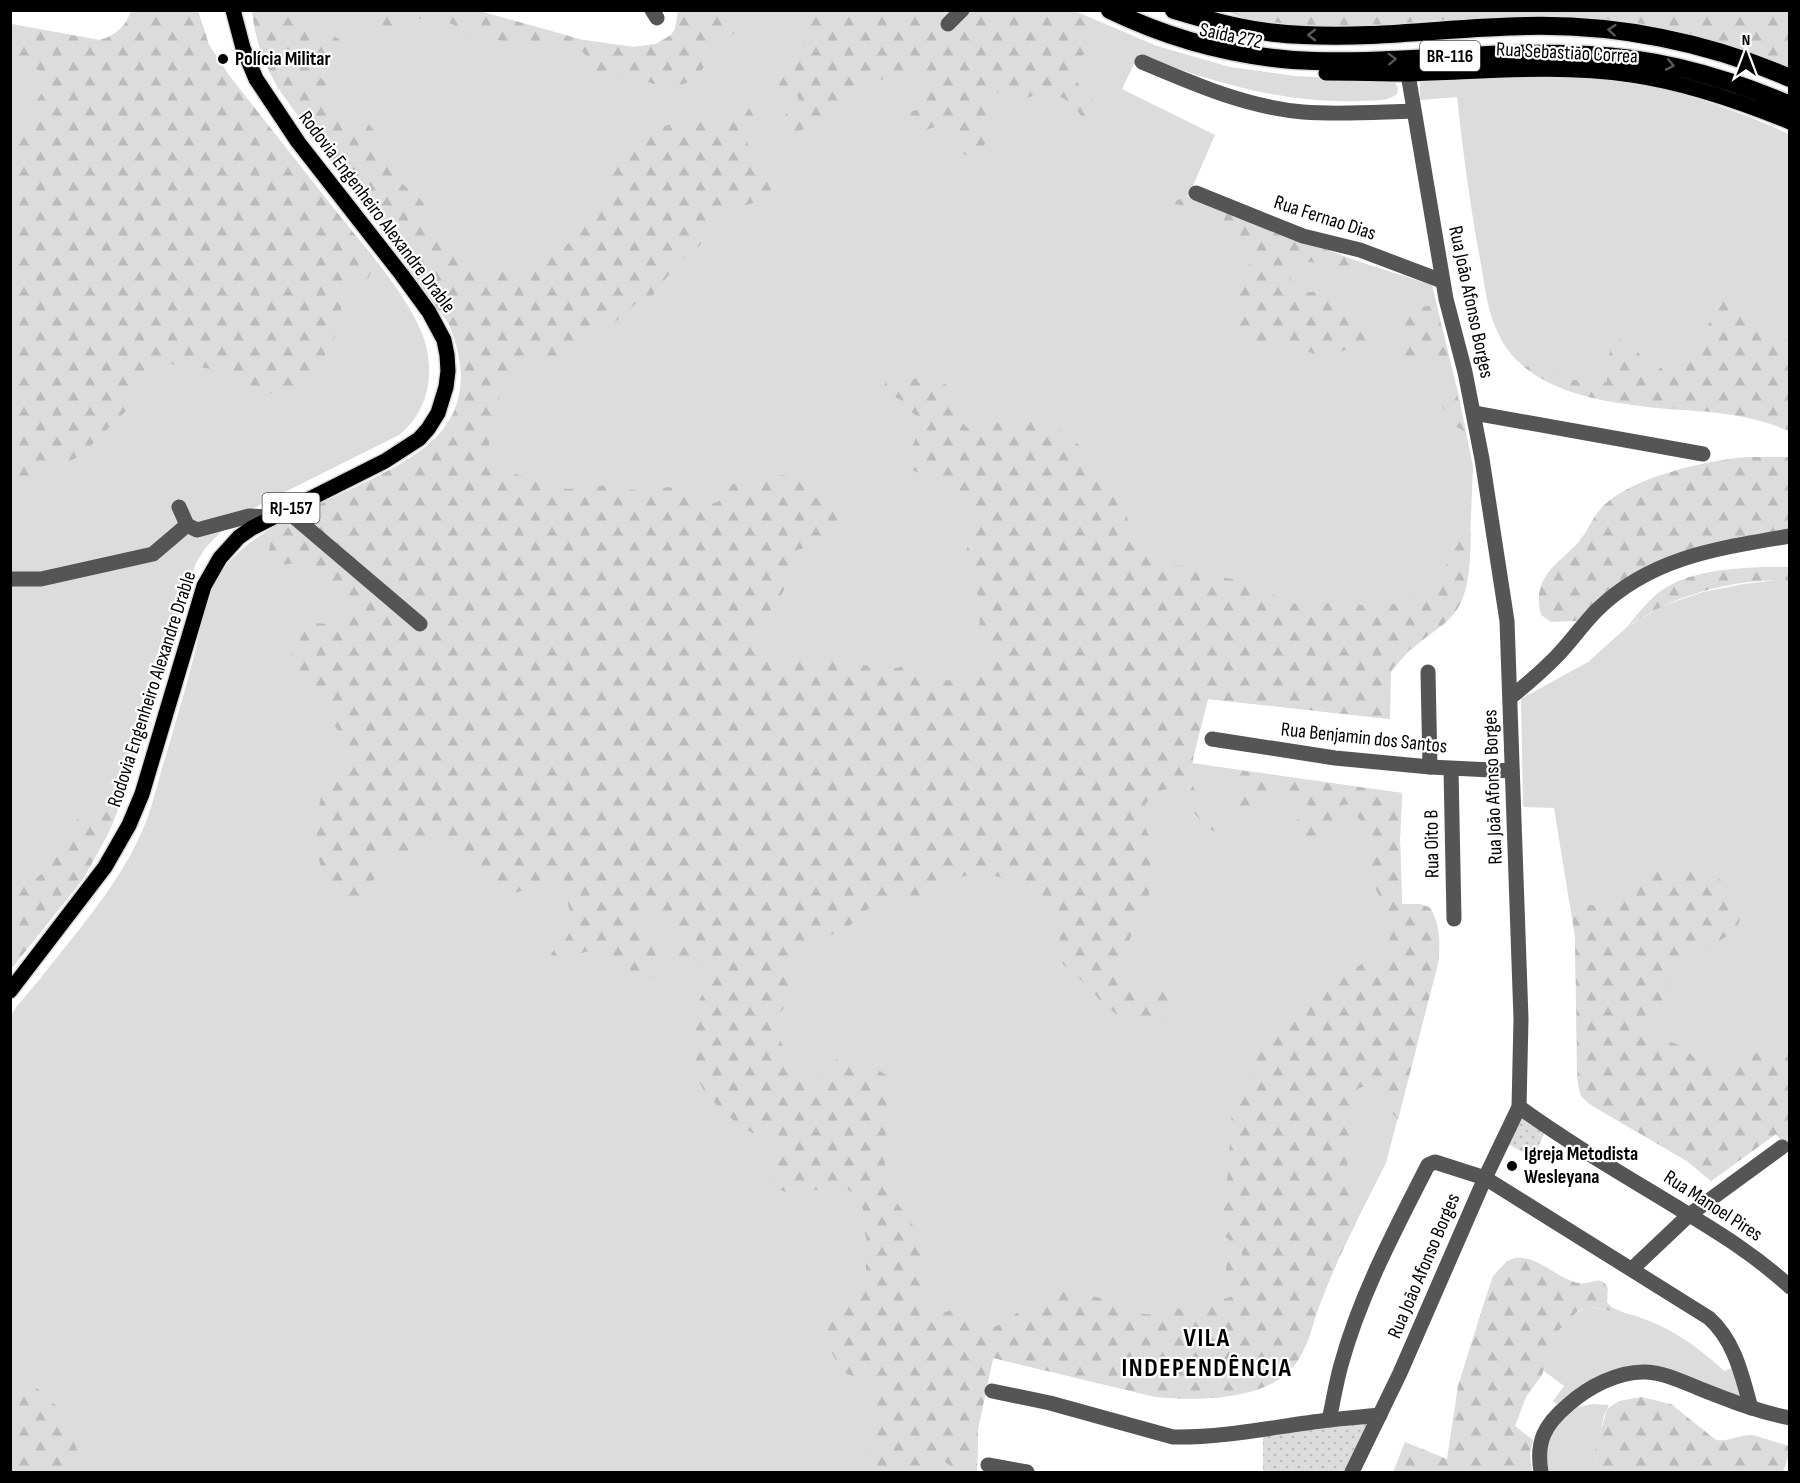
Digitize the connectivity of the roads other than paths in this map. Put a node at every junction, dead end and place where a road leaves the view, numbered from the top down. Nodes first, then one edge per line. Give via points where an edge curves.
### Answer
1 (232, 10) edge
2 (962, 10) edge
3 (1098, 10) edge
4 (1110, 10) edge
5 (1174, 10) edge
6 (948, 24) dead end
7 (1142, 62) dead end
8 (1326, 73) joint
9 (1408, 74) junction
10 (1790, 78) edge
11 (1790, 105) edge
12 (1413, 111) junction
13 (1790, 122) edge
14 (1196, 193) dead end
15 (1442, 281) junction
16 (1474, 412) junction
17 (1703, 454) dead end
18 (179, 507) dead end
19 (286, 510) junction
20 (272, 517) junction
21 (187, 525) junction
22 (1790, 536) edge
23 (10, 579) edge
24 (420, 624) dead end
25 (1428, 672) dead end
26 (1511, 698) junction
27 (1212, 739) dead end
28 (1430, 767) junction
29 (1451, 769) junction
30 (1512, 771) junction
31 (1455, 919) dead end
32 (10, 991) edge
33 (1519, 1107) junction
34 (1782, 1147) dead end
35 (1485, 1178) junction
36 (1689, 1215) junction
37 (1632, 1269) junction
38 (1790, 1287) edge
39 (992, 1391) dead end
40 (1751, 1408) junction
41 (1380, 1415) junction
42 (1790, 1418) edge
43 (1329, 1420) junction
44 (988, 1465) dead end
45 (1027, 1473) edge
46 (1352, 1473) edge
47 (1541, 1473) edge

1 - 19 main road, Rodovia Engenheiro Alexandre Drable / RJ-157 via 256,79 298,142 429,312 444,340 447,355 442,403 419,439 385,461
2 - 6 street
3 - 8 highway, Saída 272 via 1151,37 1195,52 1233,62
4 -> 11 highway, BR-116 via 1167,34 1251,55 1337,61 1501,53 1590,55 1684,68
10 -> 5 highway, BR-116 via 1713,50 1622,31 1529,26 1305,36 1232,26
7 - 12 street via 1215,92 1302,112
8 - 9 main road, Rua Sebastião Correa
9 - 12 street, Rua João Afonso Borges
9 - 13 main road, Rua Sebastião Correa via 1564,70 1631,75 1704,92
12 - 15 street, Rua João Afonso Borges
14 - 15 street, Rua Fernao Dias via 1303,236 1360,250
15 - 16 street, Rua João Afonso Borges
16 - 17 street
16 - 26 street, Rua João Afonso Borges via 1502,579
18 - 21 street
19 - 20 main road, Rodovia Engenheiro Alexandre Drable / RJ-157
19 - 24 street
20 - 21 street via 249,516 196,530
20 - 32 main road, Rodovia Engenheiro Alexandre Drable / RJ-157 via 239,537 211,572 129,825 105,867
21 - 23 street via 153,554 41,579
22 - 26 street via 1690,555 1641,578 1598,609 1555,658
25 - 28 street
26 - 30 street, Rua João Afonso Borges
27 - 28 street, Rua Benjamin dos Santos via 1335,758
28 - 29 street, Rua Benjamin dos Santos
29 - 30 street, Rua Benjamin dos Santos
29 - 31 street, Rua Oito B
30 - 33 street, Rua João Afonso Borges via 1521,1019
33 - 35 street, Rua João Afonso Borges
33 - 36 street, Rua Manoel Pires
34 - 36 street
35 - 37 street
35 - 41 street, Rua João Afonso Borges
35 - 43 street via 1442,1163 1428,1165 1360,1308 1340,1367
36 - 37 street
36 - 38 street, Rua Manoel Pires via 1726,1236
37 - 40 street via 1700,1311 1719,1328 1737,1361
39 - 43 street via 1173,1437 1239,1433
40 - 42 street
40 - 47 street via 1660,1374 1623,1376 1587,1390 1546,1428 1540,1442
41 - 43 street
41 - 46 street, Rua João Afonso Borges
44 - 45 street

